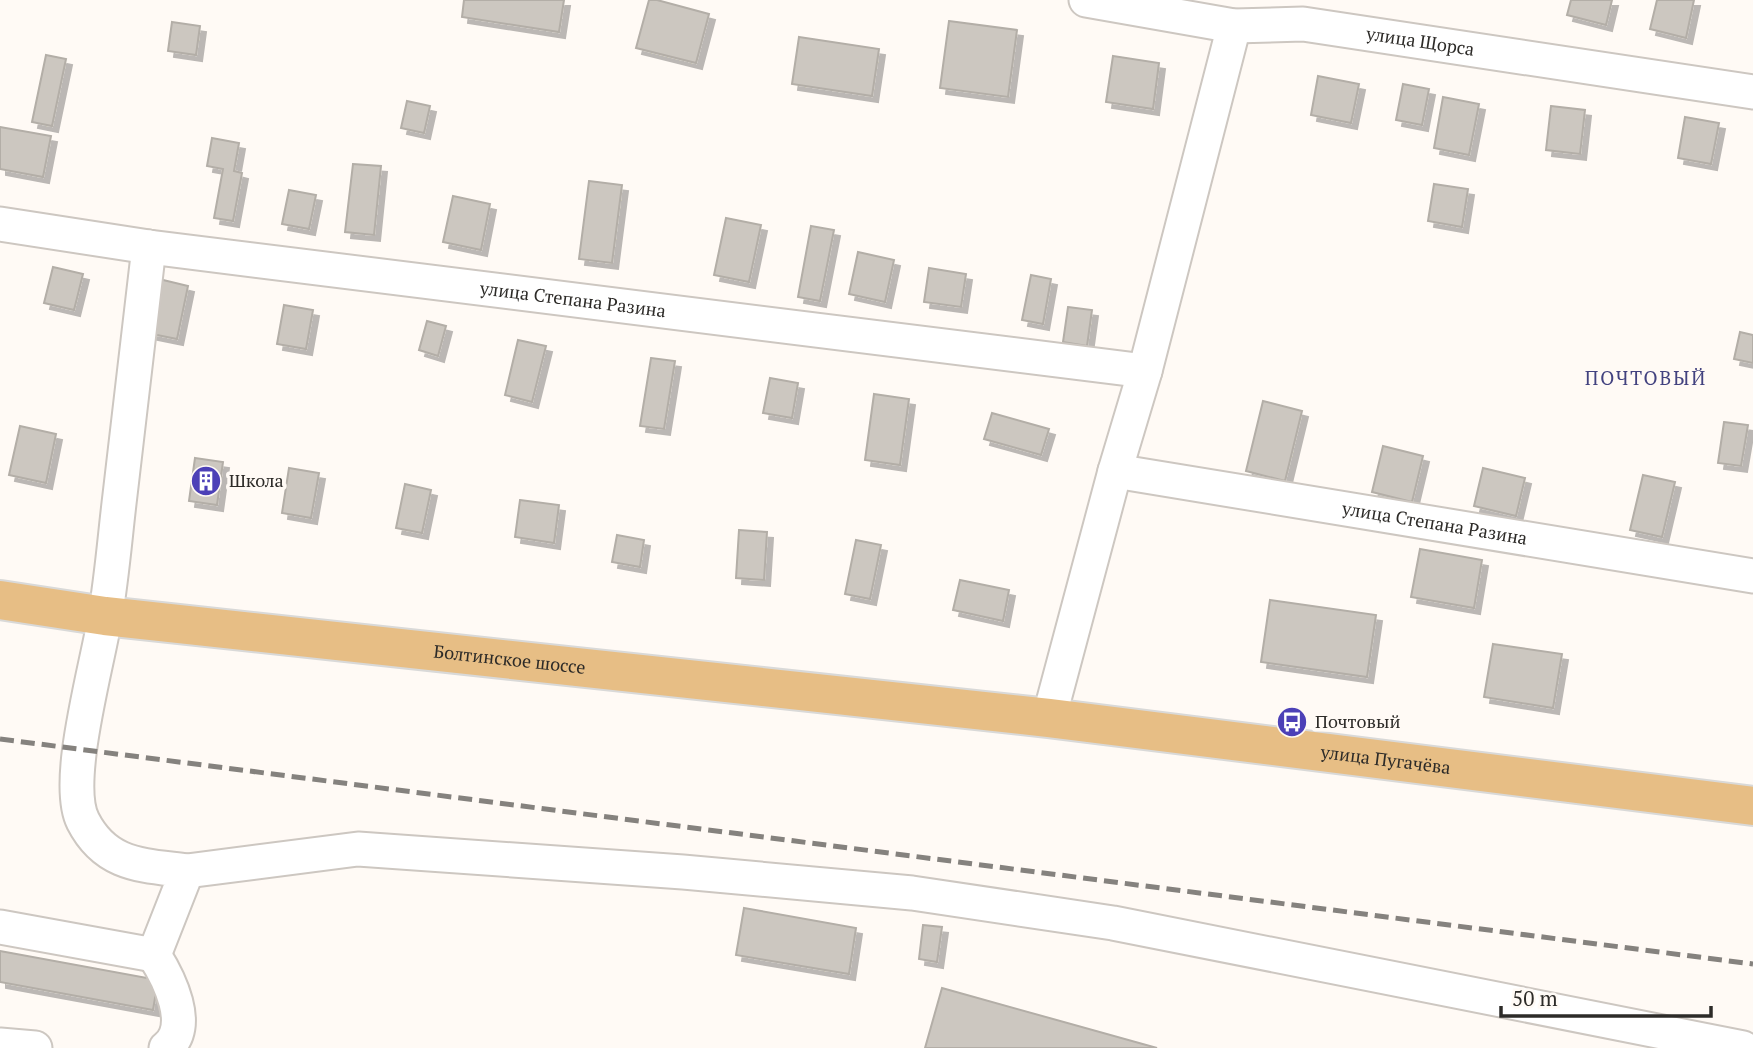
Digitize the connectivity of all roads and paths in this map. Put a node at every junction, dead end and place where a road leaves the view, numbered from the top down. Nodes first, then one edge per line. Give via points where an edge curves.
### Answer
1 (1086, 0) edge
2 (1306, 12) edge
3 (1234, 26) junction
4 (1753, 92) edge
5 (0, 224) edge
6 (149, 247) junction
7 (1145, 371) junction
8 (1115, 471) junction
9 (1753, 576) edge
10 (0, 600) edge
11 (105, 616) junction
12 (1033, 717) junction
13 (1753, 806) edge
14 (187, 871) junction
15 (0, 927) edge
16 (154, 955) junction
17 (0, 1045) edge
18 (35, 1048) edge
19 (166, 1048) edge
20 (1742, 1048) edge

1 - 3 street, улица Щорса
2 - 3 street, улица Щорса
2 - 4 street, улица Щорса
3 - 7 street
5 - 6 street, улица Степана Разина
6 - 7 street, улица Степана Разина
6 - 11 street
7 - 8 street
8 - 9 street, улица Степана Разина
8 - 12 street
10 - 11 main road, Болтинское шоссе
11 - 12 main road, Болтинское шоссе
11 - 14 street via 79,749 76,792 81,818 93,838 113,856
12 - 13 main road, улица Пугачёва
14 - 16 street
14 - 20 street via 358,849 912,893 1126,926
15 - 16 street
16 - 19 street via 170,982 178,1014 177,1031
17 - 18 street

